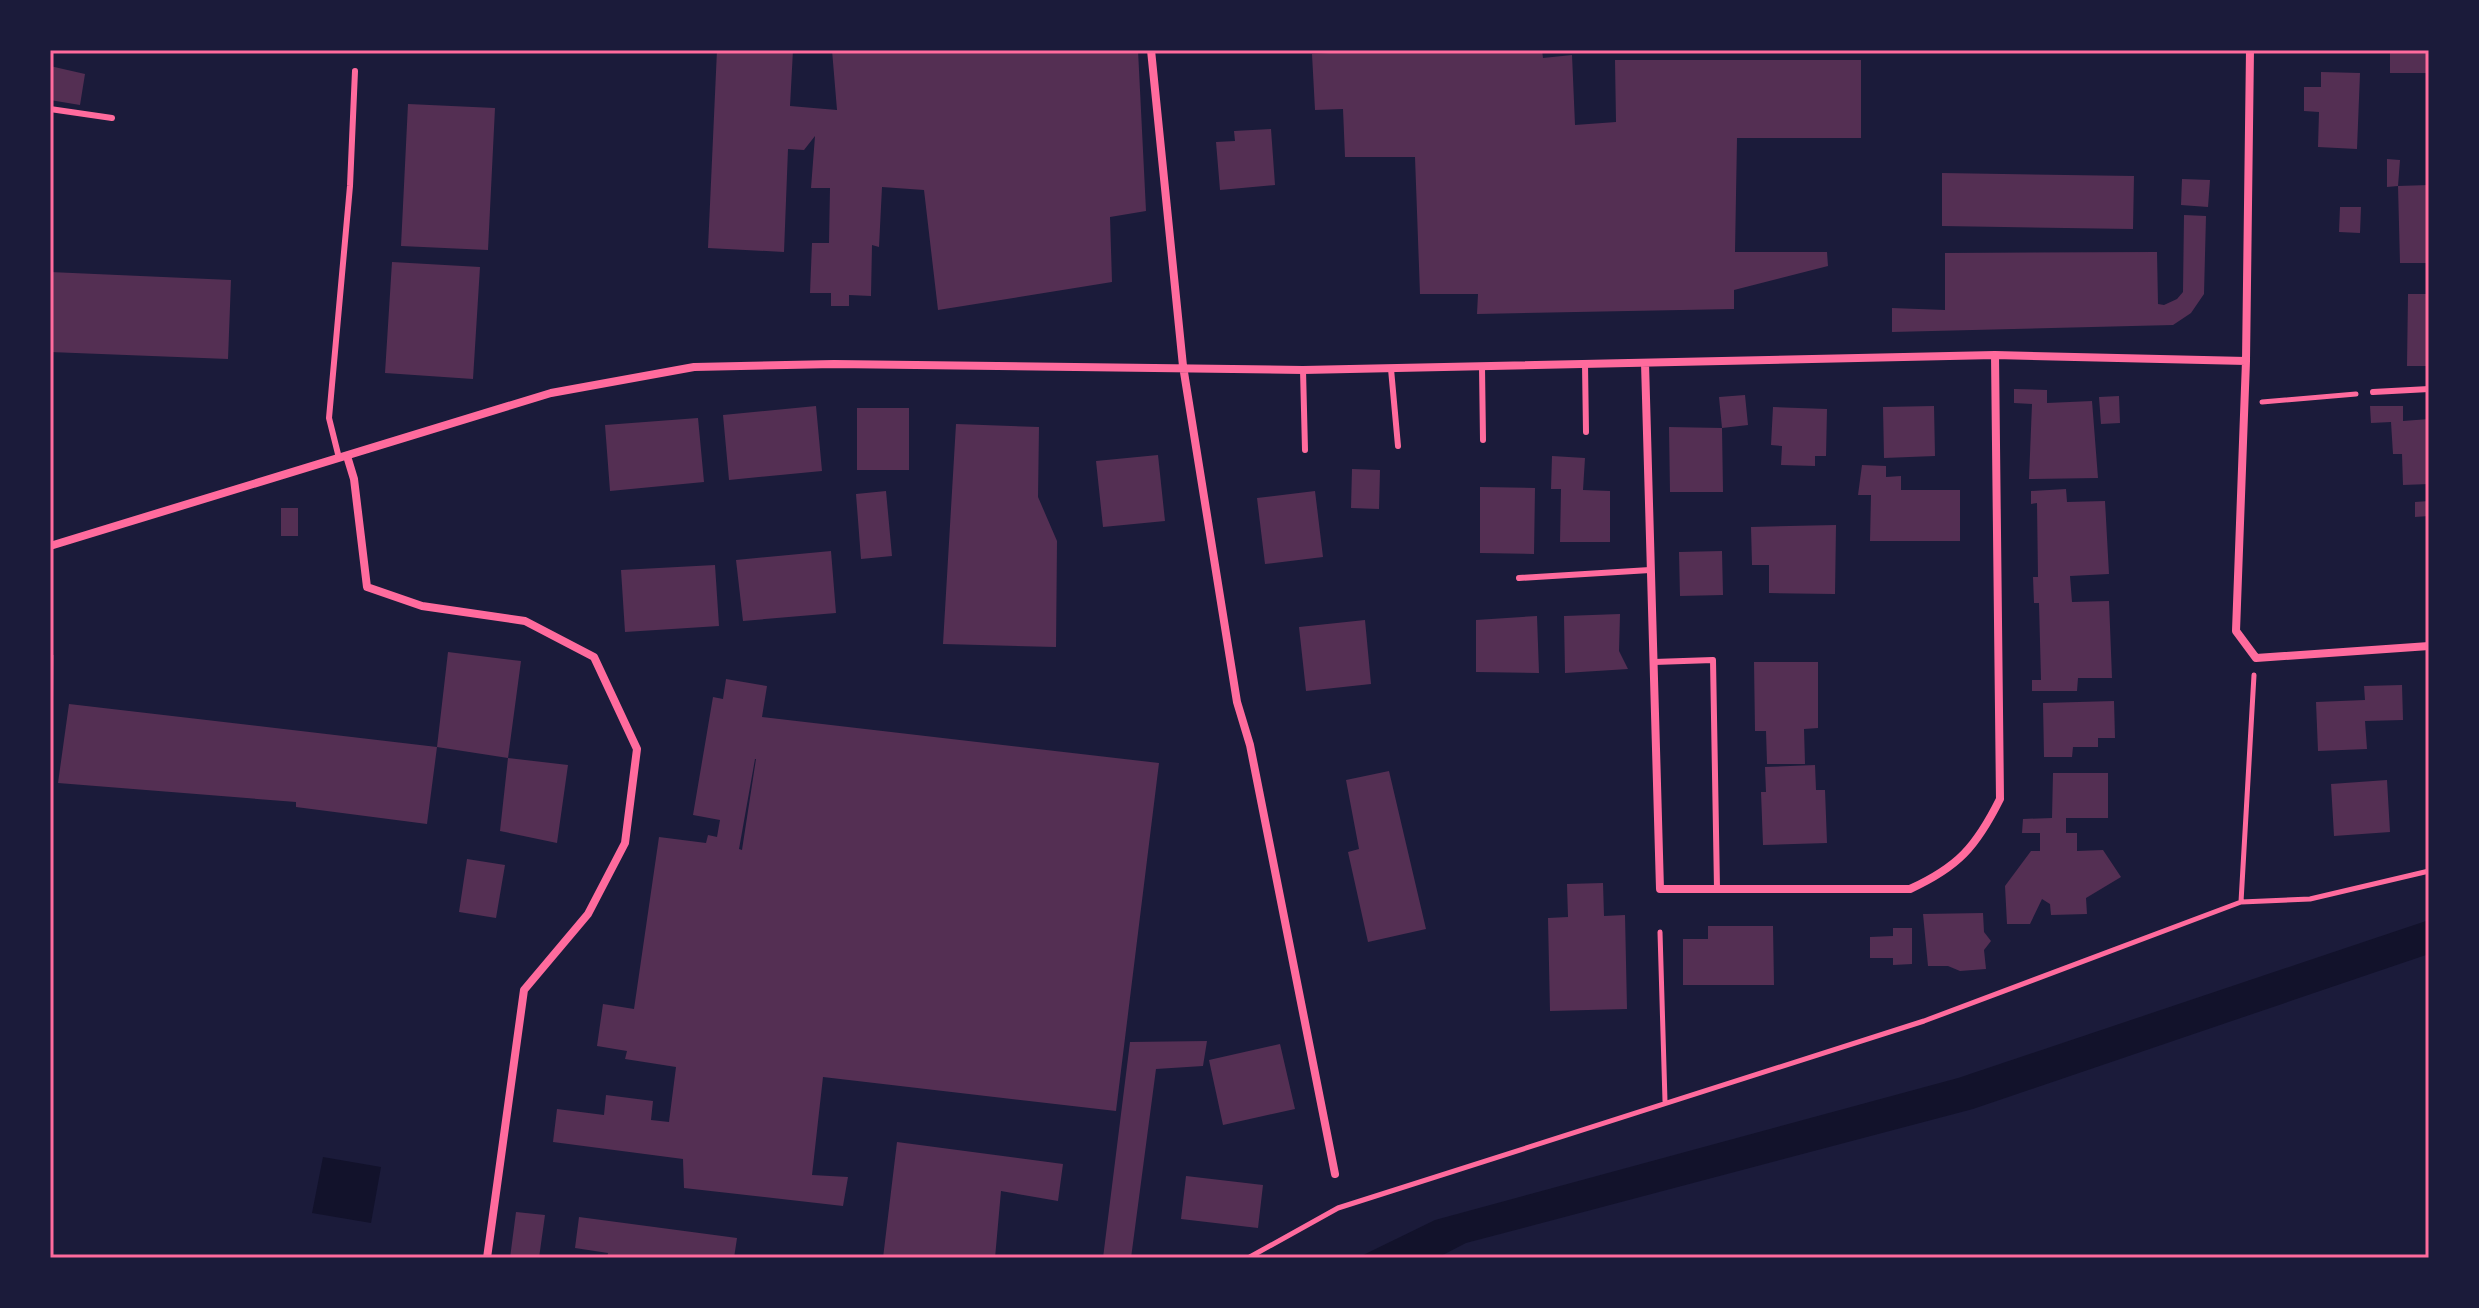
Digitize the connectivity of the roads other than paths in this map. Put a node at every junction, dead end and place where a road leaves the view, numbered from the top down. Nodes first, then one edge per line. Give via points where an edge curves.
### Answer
1 (1151, 50) edge
2 (2250, 50) edge
3 (355, 71) dead end
4 (50, 109) edge
5 (112, 118) dead end
6 (1995, 355) junction
7 (2246, 361) junction
8 (1645, 363) junction
9 (1585, 364) junction
10 (1183, 366) junction
11 (1482, 367) junction
12 (1391, 369) junction
13 (1303, 370) junction
14 (2429, 389) edge
15 (2373, 392) road end
16 (1586, 432) dead end
17 (1483, 440) dead end
18 (1398, 446) dead end
19 (1305, 450) dead end
20 (343, 457) junction
21 (50, 546) edge
22 (1650, 570) junction
23 (1519, 578) dead end
24 (2429, 646) edge
25 (1654, 662) junction
26 (1717, 888) junction
27 (1335, 1174) dead end
28 (487, 1258) edge

1 - 10 street
2 - 7 street
3 - 20 lane via 329,418
4 - 5 lane
6 - 7 street
6 - 8 street
6 - 26 street via 2000,799 1979,840 1946,873 1910,889
7 - 24 street via 2236,631 2256,658
8 - 9 street
8 - 22 street
9 - 11 street
9 - 16 lane
10 - 13 street
10 - 20 street via 694,367 551,393
10 - 27 street via 1237,702
11 - 12 street
11 - 17 lane
12 - 13 street
12 - 18 lane
13 - 19 lane
14 - 15 lane
20 - 21 street
20 - 28 street via 354,479 367,587 422,606 525,621 594,657 637,749 625,843 588,914 524,990
22 - 23 lane
22 - 25 street
25 - 26 street via 1660,889
25 - 26 lane via 1713,660

